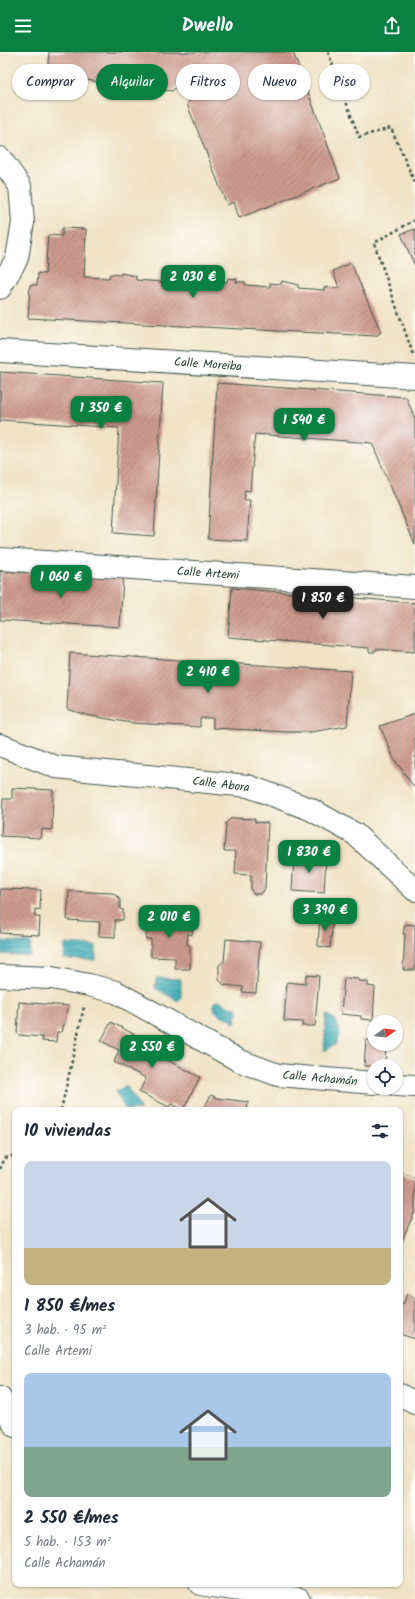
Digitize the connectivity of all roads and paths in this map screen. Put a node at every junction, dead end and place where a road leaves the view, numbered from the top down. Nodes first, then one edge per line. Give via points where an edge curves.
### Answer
1 (328, 52) edge
2 (0, 158) edge
3 (415, 183) edge
4 (415, 220) edge
5 (0, 288) edge
6 (0, 351) edge
7 (415, 359) edge
8 (415, 376) edge
9 (0, 559) edge
10 (415, 587) edge
11 (0, 745) edge
12 (415, 890) edge
13 (0, 976) edge
14 (90, 984) junction
15 (367, 1082) edge
16 (403, 1085) edge
17 (415, 1086) edge
18 (62, 1107) edge
19 (12, 1156) edge
20 (0, 1169) edge
21 (403, 1397) edge
22 (0, 1398) edge
23 (415, 1403) edge
24 (12, 1420) edge
25 (220, 1587) edge
26 (299, 1599) edge

1 - 3 path via 359,137 392,128
2 - 5 street via 20,186 23,222 17,258
4 - 7 path via 374,243
6 - 8 street, Calle Moreiba
9 - 10 street, Calle Artemi
11 - 12 street, Calle Abora via 56,767 248,786 310,809 355,834
13 - 14 street, Calle Achamán via 52,978
14 - 15 street, Calle Achamán via 116,992 240,1061 278,1075
14 - 18 path
16 - 17 street
19 - 20 path via 5,1158
21 - 23 street
22 - 24 street
25 - 26 street

